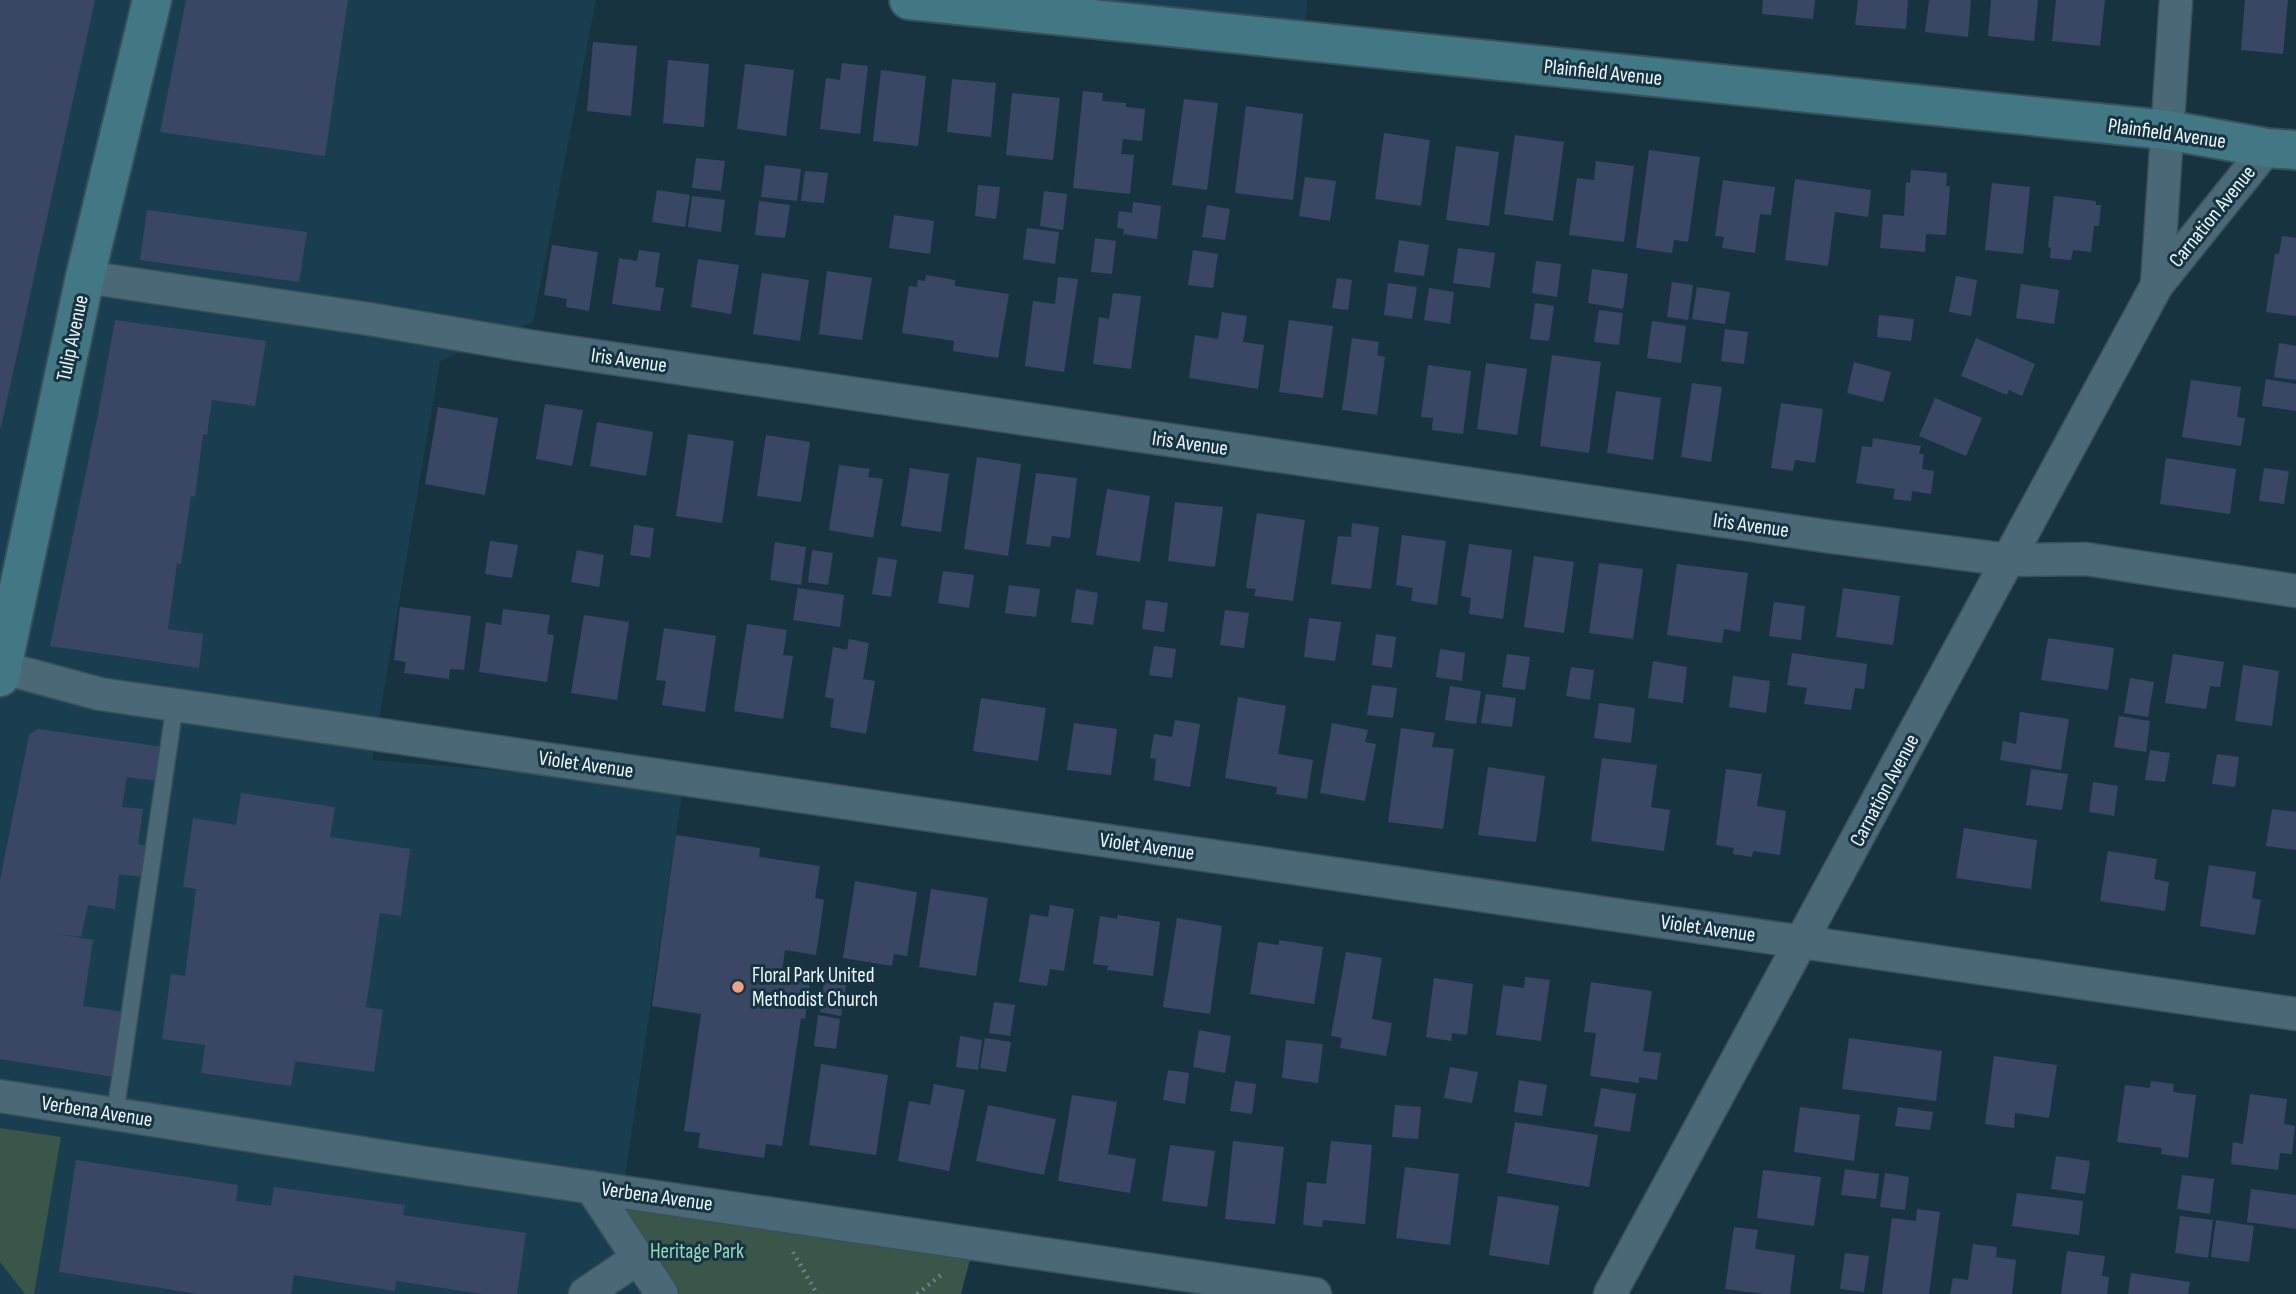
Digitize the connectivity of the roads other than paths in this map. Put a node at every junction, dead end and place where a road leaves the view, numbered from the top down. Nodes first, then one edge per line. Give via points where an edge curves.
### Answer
1 (152, 0) edge
2 (909, 0) edge
3 (2176, 0) edge
4 (2167, 130) junction
5 (2282, 149) edge
6 (85, 277) junction
7 (2157, 285) junction
8 (2009, 560) junction
9 (2296, 591) edge
10 (1, 671) edge
11 (175, 704) junction
12 (1802, 942) junction
13 (2296, 1014) edge
14 (0, 1096) edge
15 (115, 1114) junction
16 (591, 1187) junction
17 (638, 1258) junction
18 (585, 1294) edge
19 (662, 1294) edge
20 (1315, 1294) edge
21 (1610, 1294) edge

1 - 6 main road, Tulip Avenue
2 - 4 main road, Plainfield Avenue
3 - 4 street, Carnation Avenue
4 - 5 main road, Plainfield Avenue
4 - 7 street, Carnation Avenue
5 - 7 street, Carnation Avenue
6 - 8 street, Iris Avenue via 1418,477
6 - 10 main road, Tulip Avenue
7 - 8 street, Carnation Avenue
8 - 9 street, Iris Avenue via 2086,559
8 - 12 street, Carnation Avenue
10 - 11 street, Violet Avenue via 100,694
11 - 12 street, Violet Avenue
11 - 15 lane
12 - 13 street, Violet Avenue
12 - 21 street, Carnation Avenue
14 - 15 street, Verbena Avenue
15 - 16 street, Verbena Avenue
16 - 17 street
16 - 20 street, Verbena Avenue
17 - 18 street
17 - 19 street

